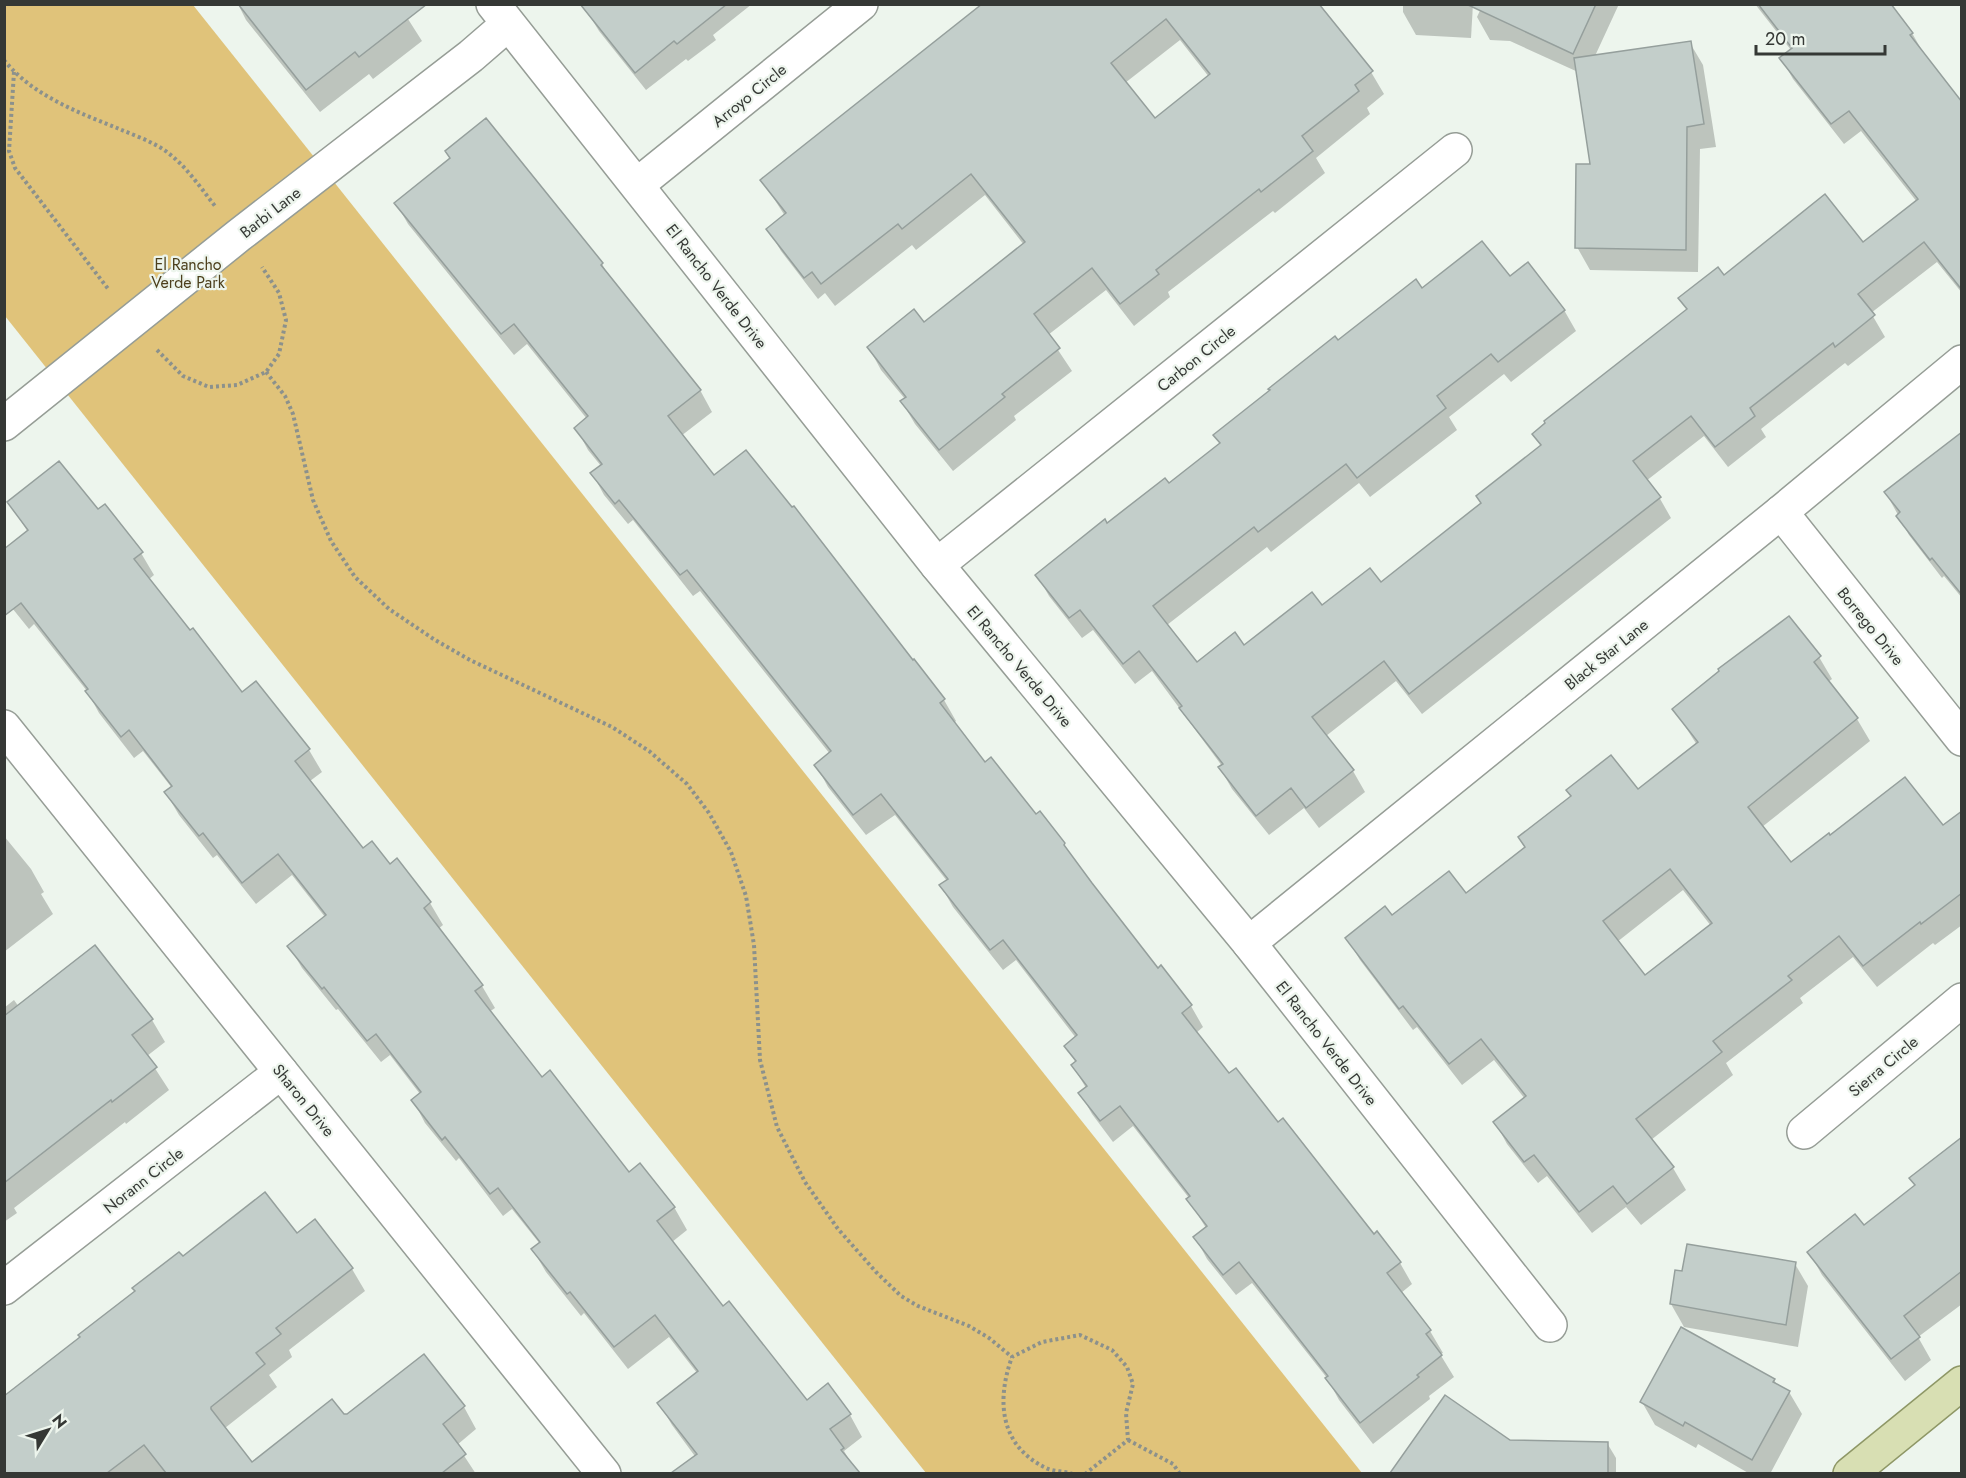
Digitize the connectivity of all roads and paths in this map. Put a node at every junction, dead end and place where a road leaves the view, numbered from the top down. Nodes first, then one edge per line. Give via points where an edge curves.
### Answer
1 (861, 4) edge
2 (501, 14) edge
3 (4, 60) edge
4 (1455, 150) dead end
5 (637, 185) junction
6 (238, 236) junction
7 (1962, 362) edge
8 (266, 372) dead end
9 (4, 424) edge
10 (1781, 512) junction
11 (937, 566) junction
12 (4, 727) edge
13 (1962, 739) edge
14 (1249, 943) junction
15 (1962, 1000) edge
16 (281, 1072) junction
17 (1804, 1132) dead end
18 (4, 1288) edge
19 (1550, 1325) dead end
20 (1012, 1357) junction
21 (1962, 1383) edge
22 (1128, 1440) junction
23 (590, 1468) edge
24 (1073, 1473) edge
25 (1085, 1473) edge
26 (1180, 1473) edge
27 (1850, 1473) edge

1 - 5 street, Arroyo Circle
2 - 5 street, El Rancho Verde Drive
2 - 6 street, Barbi Lane via 461,63
3 - 6 path via 28,83 70,109 166,151 186,169
4 - 11 street, Carbon Circle
5 - 11 street, El Rancho Verde Drive
6 - 9 street, Barbi Lane
7 - 10 street, Black Star Lane
8 - 20 path via 285,396 293,414 313,500 331,541 355,577 389,609 444,645 612,728 649,751 687,784 709,813 731,852 746,896 754,945 760,1060 777,1127 805,1182 838,1229 901,1296 969,1326
10 - 13 street, Borrego Drive
10 - 14 street, Black Star Lane
11 - 14 street, El Rancho Verde Drive
12 - 16 street, Sharon Drive
14 - 19 street, El Rancho Verde Drive
15 - 17 street, Sierra Circle
16 - 18 street, Norann Circle
16 - 23 street, Sharon Drive
20 - 22 path via 1042,1342 1080,1335 1112,1350 1127,1367 1133,1384 1126,1413
20 - 24 path via 1002,1395 1009,1435 1030,1458 1048,1469
21 - 27 main road
22 - 25 path
22 - 26 path via 1173,1464

